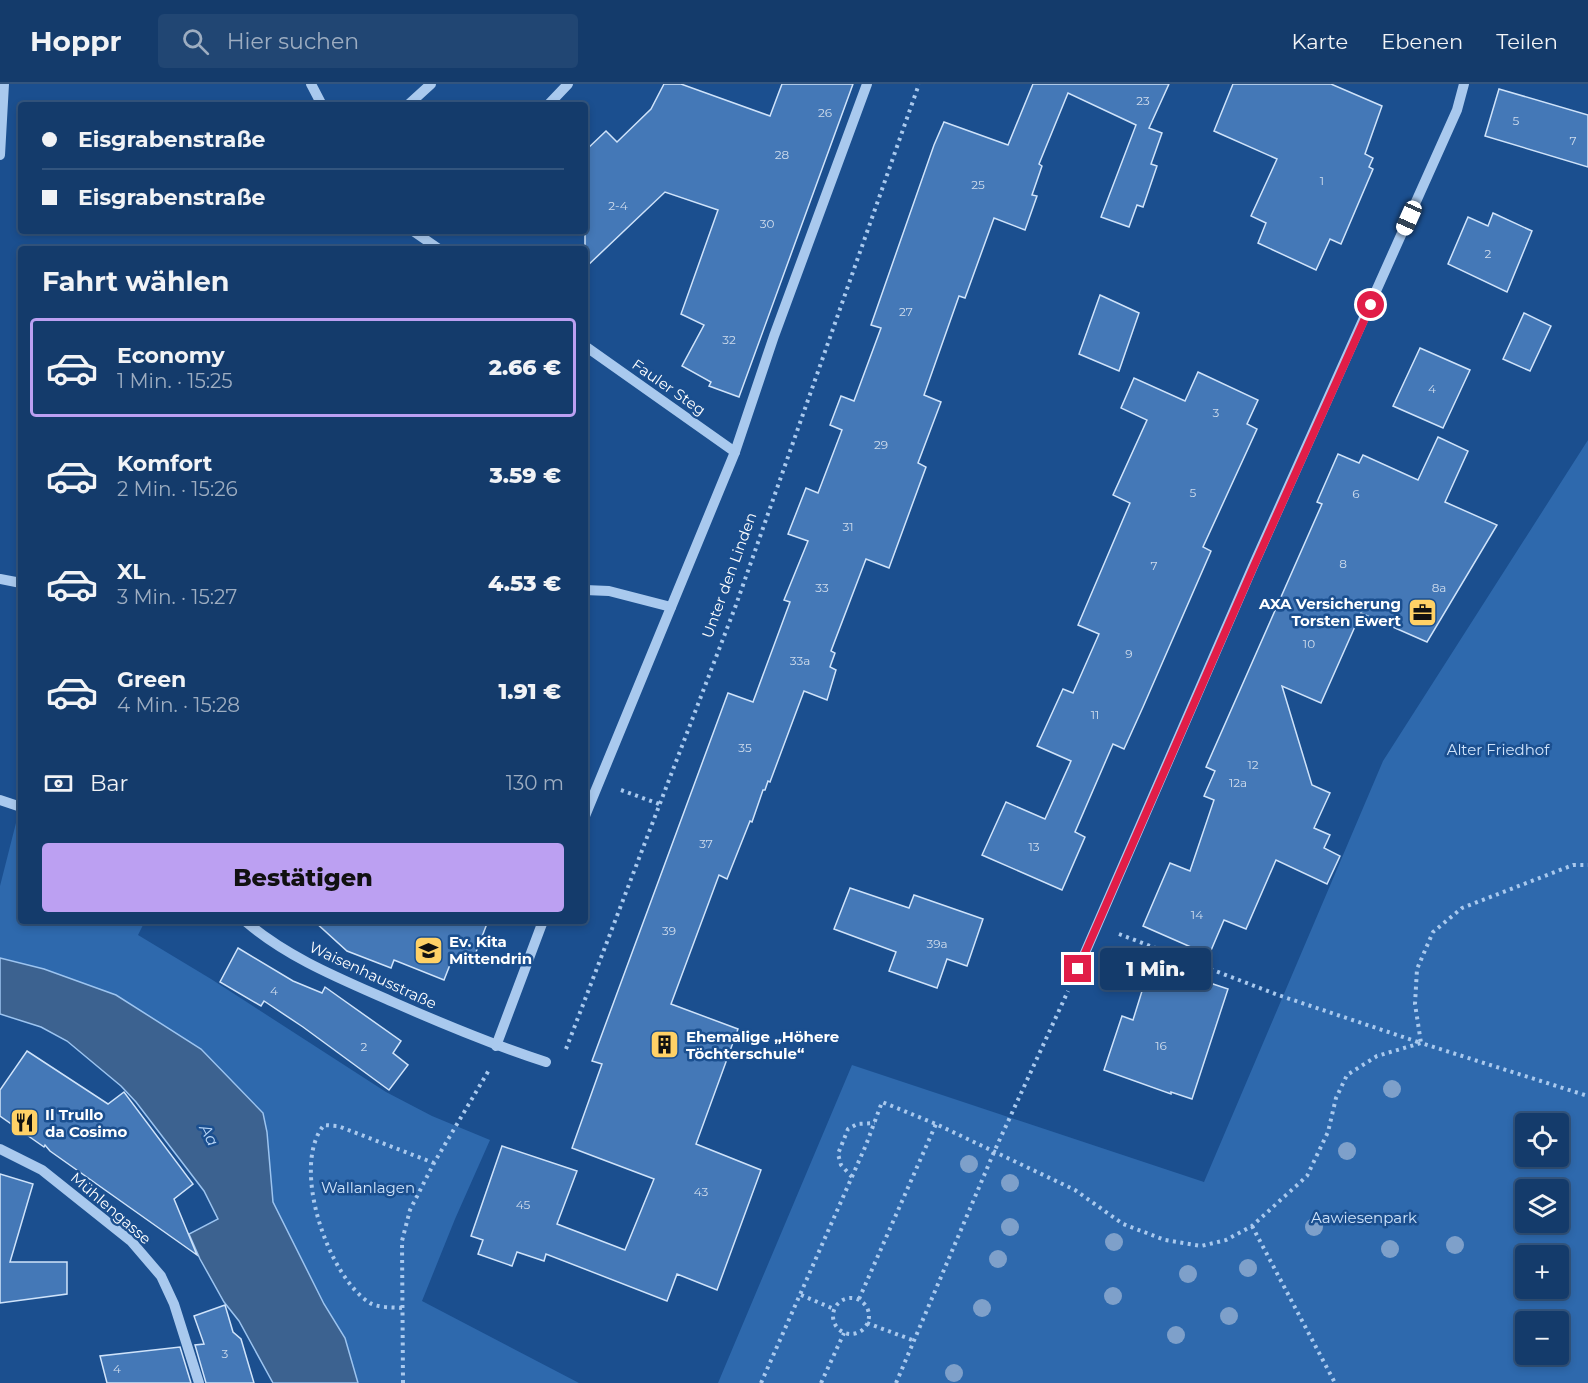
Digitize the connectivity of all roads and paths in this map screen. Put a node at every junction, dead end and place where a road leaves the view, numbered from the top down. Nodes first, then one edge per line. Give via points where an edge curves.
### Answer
1 (4, 84) edge
2 (311, 84) edge
3 (431, 84) edge
4 (568, 84) edge
5 (867, 84) edge
6 (919, 84) edge
7 (1464, 84) edge
8 (320, 102) edge
9 (411, 102) edge
10 (551, 102) edge
11 (0, 155) edge
12 (419, 234) edge
13 (435, 246) edge
14 (588, 348) edge
15 (735, 452) junction
16 (0, 579) edge
17 (18, 582) edge
18 (588, 590) edge
19 (671, 607) junction
20 (598, 782) junction
21 (0, 800) edge
22 (659, 804) junction
23 (18, 806) edge
24 (588, 808) edge
25 (1588, 865) edge
26 (248, 924) edge
27 (542, 924) edge
28 (1098, 925) junction
29 (1078, 969) joint
30 (1421, 1043) junction
31 (496, 1046) junction
32 (546, 1062) joint
33 (1588, 1096) edge
34 (875, 1123) junction
35 (936, 1124) junction
36 (0, 1149) edge
37 (994, 1152) junction
38 (434, 1163) junction
39 (852, 1177) junction
40 (1252, 1226) junction
41 (801, 1295) junction
42 (859, 1299) junction
43 (402, 1308) junction
44 (834, 1309) junction
45 (867, 1323) junction
46 (844, 1333) junction
47 (915, 1341) junction
48 (199, 1383) edge
49 (403, 1383) edge
50 (761, 1383) edge
51 (820, 1383) edge
52 (896, 1383) edge
53 (1335, 1383) edge

1 - 11 street
2 - 8 street
3 - 9 street
4 - 10 street
5 - 15 street
6 - 22 path, Unter den Linden via 736,605
7 - 28 street via 1452,121
12 - 13 street
14 - 15 street, Fauler Steg
15 - 19 street
16 - 17 street
18 - 19 street via 609,591
19 - 20 street
20 - 22 path
20 - 24 street
21 - 23 street
22 - 32 path, Unter den Linden via 564,1054
25 - 30 path via 1573,865 1462,908 1432,932 1417,969 1415,1004
26 - 31 street, Waisenhausstraße via 316,969
27 - 31 street
28 - 29 street
28 - 30 path via 1278,995
29 - 37 path
30 - 33 path
30 - 40 path via 1377,1056 1347,1075 1336,1098 1328,1132 1307,1176
31 - 32 street, Waisenhausstraße
31 - 38 path via 491,1066
34 - 35 path via 882,1102
34 - 39 path
34 - 39 path via 848,1129 838,1154 841,1166
35 - 37 path
35 - 42 path
36 - 48 street, Mühlengasse via 42,1170 131,1241 161,1276
37 - 40 path via 1075,1190 1123,1224 1166,1240 1201,1246 1226,1240
37 - 47 path
38 - 43 path via 410,1210 402,1241
38 - 43 path via 338,1126 324,1125 317,1133 312,1191 326,1244 352,1288 372,1305
39 - 41 path
40 - 53 path
41 - 44 path
41 - 50 path
42 - 44 path via 844,1299
42 - 45 path via 868,1310
43 - 49 path
44 - 46 path via 834,1323
45 - 46 path via 853,1334
45 - 47 path
46 - 51 path
47 - 52 path

